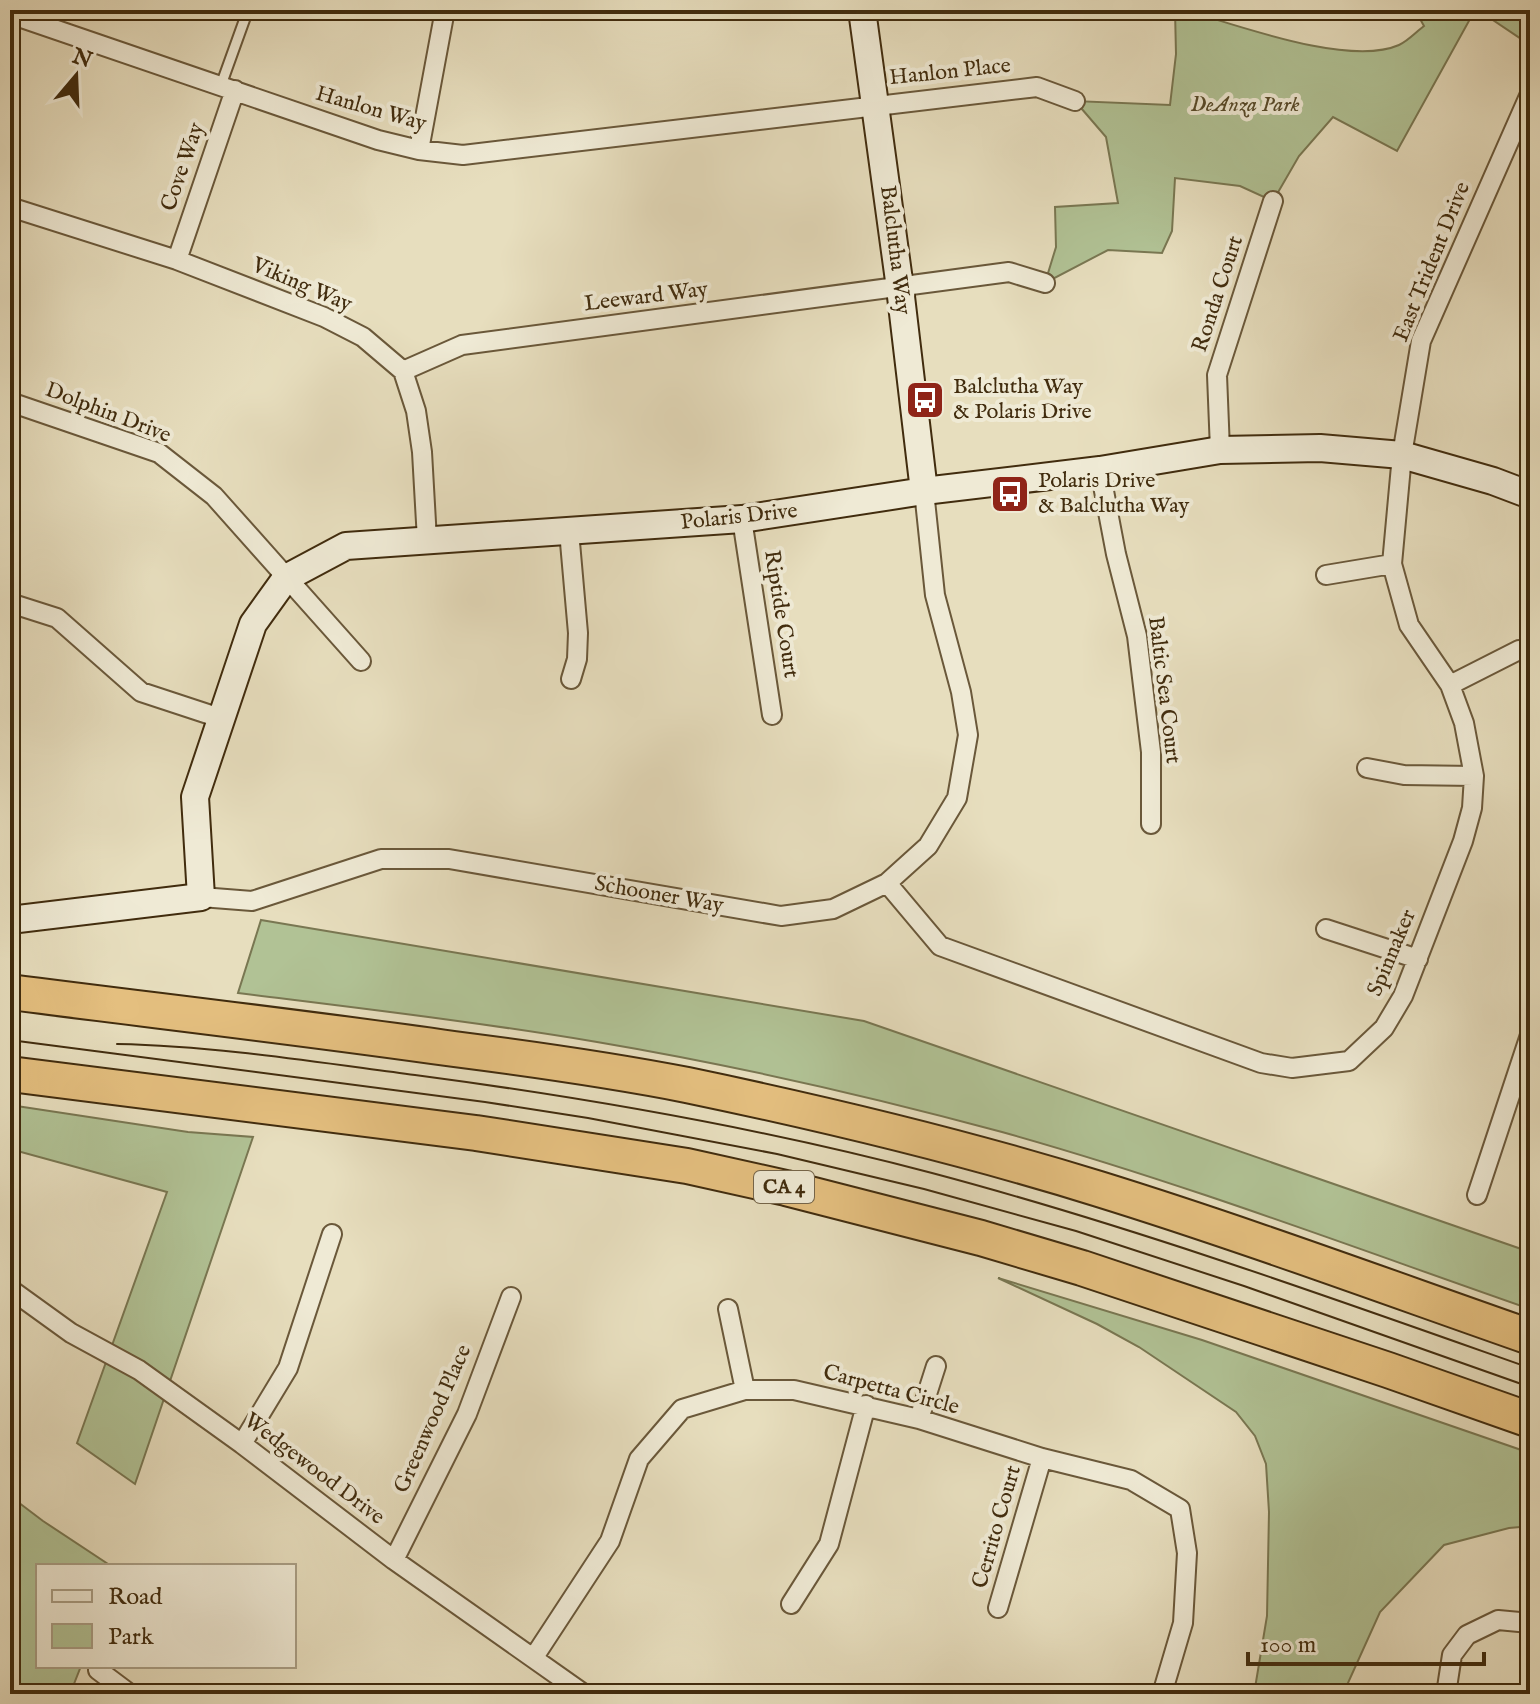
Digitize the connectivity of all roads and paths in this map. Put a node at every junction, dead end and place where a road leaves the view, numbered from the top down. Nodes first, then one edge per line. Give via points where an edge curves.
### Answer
1 (248, 10) edge
2 (445, 10) edge
3 (862, 10) edge
4 (31, 16) edge
5 (228, 88) junction
6 (1530, 94) edge
7 (1075, 101) dead end
8 (876, 105) junction
9 (419, 150) junction
10 (1273, 201) dead end
11 (10, 207) edge
12 (177, 260) junction
13 (1045, 283) dead end
14 (900, 288) junction
15 (403, 371) junction
16 (10, 402) edge
17 (1220, 450) junction
18 (1402, 455) junction
19 (1100, 470) junction
20 (924, 491) junction
21 (1530, 495) edge
22 (742, 519) junction
23 (569, 531) junction
24 (427, 540) junction
25 (1392, 564) junction
26 (1326, 575) dead end
27 (286, 578) junction
28 (10, 603) edge
29 (1519, 650) dead end
30 (361, 661) dead end
31 (571, 679) dead end
32 (1450, 685) junction
33 (772, 715) dead end
34 (220, 718) junction
35 (1367, 768) dead end
36 (1474, 776) junction
37 (1151, 824) dead end
38 (887, 883) junction
39 (201, 897) junction
40 (10, 920) edge
41 (1326, 929) dead end
42 (1418, 959) junction
43 (10, 992) edge
44 (1530, 1035) edge
45 (10, 1074) edge
46 (1477, 1195) dead end
47 (332, 1234) dead end
48 (10, 1289) edge
49 (511, 1297) dead end
50 (728, 1309) dead end
51 (1530, 1337) edge
52 (936, 1366) dead end
53 (745, 1390) junction
54 (866, 1405) junction
55 (919, 1419) junction
56 (1530, 1420) edge
57 (242, 1444) junction
58 (1042, 1458) junction
59 (394, 1560) junction
60 (791, 1604) dead end
61 (998, 1608) dead end
62 (1530, 1623) edge
63 (534, 1657) junction
64 (98, 1670) dead end
65 (130, 1694) edge
66 (584, 1694) edge
67 (1162, 1694) edge
68 (1446, 1694) edge

1 - 5 lane
2 - 9 street
3 - 8 street, Balclutha Way
4 - 5 street, Hanlon Way
5 - 9 street, Hanlon Way
5 - 12 street, Cove Way
6 - 18 street, East Trident Drive via 1421,341
7 - 8 street, Hanlon Place via 1037,87
8 - 9 street, Hanlon Way via 463,155
8 - 14 street, Balclutha Way
10 - 17 street, Ronda Court via 1217,375
11 - 12 street, Viking Way
12 - 15 street, Viking Way via 324,317 363,337
13 - 14 street, Leeward Way via 1009,272
14 - 15 street, Leeward Way via 462,345
14 - 20 street, Balclutha Way
15 - 24 street via 422,452
16 - 27 street, Dolphin Drive via 159,453 214,496
17 - 18 street, Polaris Drive via 1320,448
17 - 19 street, Polaris Drive
18 - 21 street, Polaris Drive
18 - 25 street, Spinnaker
19 - 20 street, Polaris Drive
19 - 37 street, Baltic Sea Court via 1137,636 1151,752
20 - 22 street, Polaris Drive
20 - 38 street, Schooner Way via 935,595 968,735 957,798 928,846
22 - 23 street, Polaris Drive
22 - 33 street, Riptide Court
23 - 24 street, Polaris Drive
23 - 31 street via 578,633
24 - 27 street, Polaris Drive via 346,546
25 - 26 street
25 - 32 street, Spinnaker via 1409,625
27 - 30 street, Dolphin Drive
27 - 34 street, Polaris Drive via 253,624
28 - 34 street via 57,618 141,692
29 - 32 street
32 - 36 street, Spinnaker
34 - 39 street, Polaris Drive via 195,797
35 - 36 street via 1404,775
36 - 42 street, Spinnaker via 1463,841
38 - 39 street, Schooner Way via 833,909 781,916 449,859 381,859 252,901
38 - 42 street, Spinnaker via 940,946 1261,1063 1292,1068 1349,1061 1384,1028
39 - 40 street, Schooner Way
41 - 42 street
43 - 51 highway via 589,1068 792,1109 1095,1187
44 - 46 street
45 - 56 highway, CA 4 via 476,1133 687,1166 786,1188 1082,1268
47 - 57 street via 288,1368
48 - 57 street, Wedgewood Drive via 71,1333 139,1370
49 - 59 street, Greenwood Place via 467,1414
50 - 53 street
52 - 55 street
53 - 54 street, Carpetta Circle via 794,1390
53 - 63 street, Carpetta Circle via 682,1409 639,1459 610,1541
54 - 55 street, Carpetta Circle
54 - 60 street via 829,1544
55 - 58 street, Carpetta Circle
57 - 59 street, Wedgewood Drive
58 - 61 street, Cerrito Court
58 - 67 street, Carpetta Circle via 1131,1480 1180,1509 1187,1553 1183,1623
59 - 63 street, Wedgewood Drive
62 - 68 street via 1498,1620 1467,1635 1452,1655
63 - 66 street, Wedgewood Drive
64 - 65 street

